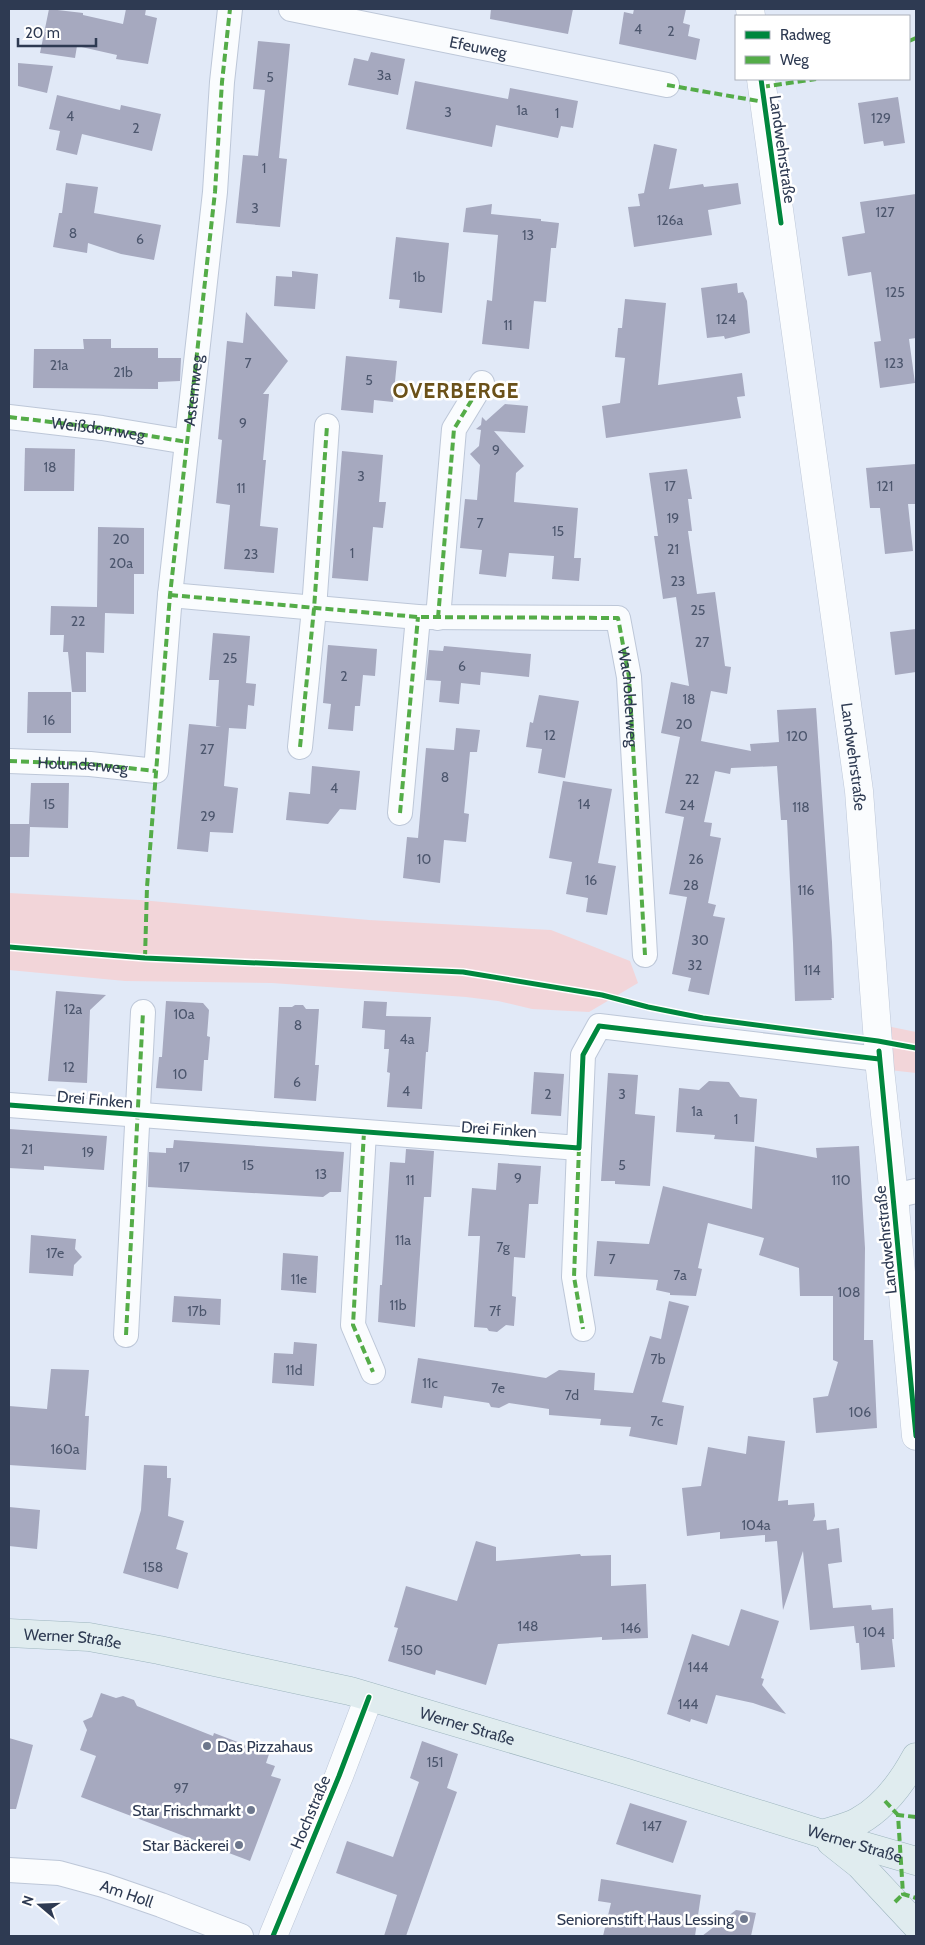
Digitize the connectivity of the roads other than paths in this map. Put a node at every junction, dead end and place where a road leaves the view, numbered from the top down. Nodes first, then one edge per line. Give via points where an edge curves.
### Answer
1 (230, 9) edge
2 (291, 9) edge
3 (761, 80) edge
4 (667, 85) dead end
5 (482, 383) dead end
6 (9, 417) edge
7 (327, 426) dead end
8 (187, 442) junction
9 (170, 595) junction
10 (314, 609) junction
11 (428, 618) junction
12 (300, 747) dead end
13 (9, 761) edge
14 (156, 771) joint
15 (400, 813) dead end
16 (645, 955) dead end
17 (142, 1012) dead end
18 (879, 1059) junction
19 (9, 1105) edge
20 (137, 1115) junction
21 (364, 1132) junction
22 (580, 1148) junction
23 (905, 1194) edge
24 (584, 1329) dead end
25 (126, 1335) dead end
26 (373, 1372) dead end
27 (916, 1436) edge
28 (9, 1633) edge
29 (369, 1697) junction
30 (916, 1757) edge
31 (822, 1834) junction
32 (916, 1861) edge
33 (9, 1870) edge
34 (916, 1925) edge
35 (240, 1936) edge
36 (273, 1936) edge

1 - 8 street, Asternweg via 215,192
2 - 4 street, Efeuweg
3 - 18 main road, Landwehrstraße via 858,791
5 - 11 street via 454,430
6 - 8 street, Weißdornweg
7 - 10 street
8 - 9 street, Asternweg
9 - 10 street, Wacholderweg
9 - 14 street, Asternweg
10 - 11 street, Wacholderweg
10 - 12 street
11 - 15 street
11 - 16 street, Wacholderweg via 618,618 629,677
13 - 14 street, Holunderweg via 90,764
17 - 20 street, Drei Finken
18 - 22 street via 599,1026 583,1055
18 - 23 main road, Landwehrstraße
19 - 20 street, Drei Finken
20 - 21 street, Drei Finken
20 - 25 street, Drei Finken
21 - 22 street, Drei Finken
21 - 26 street via 354,1325
22 - 24 street via 574,1277
23 - 27 main road, Landwehrstraße
28 - 29 main road, Werner Straße via 89,1637 125,1643
29 - 31 main road, Werner Straße
29 - 36 main road, Hochstraße via 340,1776
30 - 31 main road via 884,1801 859,1821
31 - 32 main road, Werner Straße
31 - 34 main road via 860,1865
33 - 35 street, Am Holl via 59,1873 103,1885

